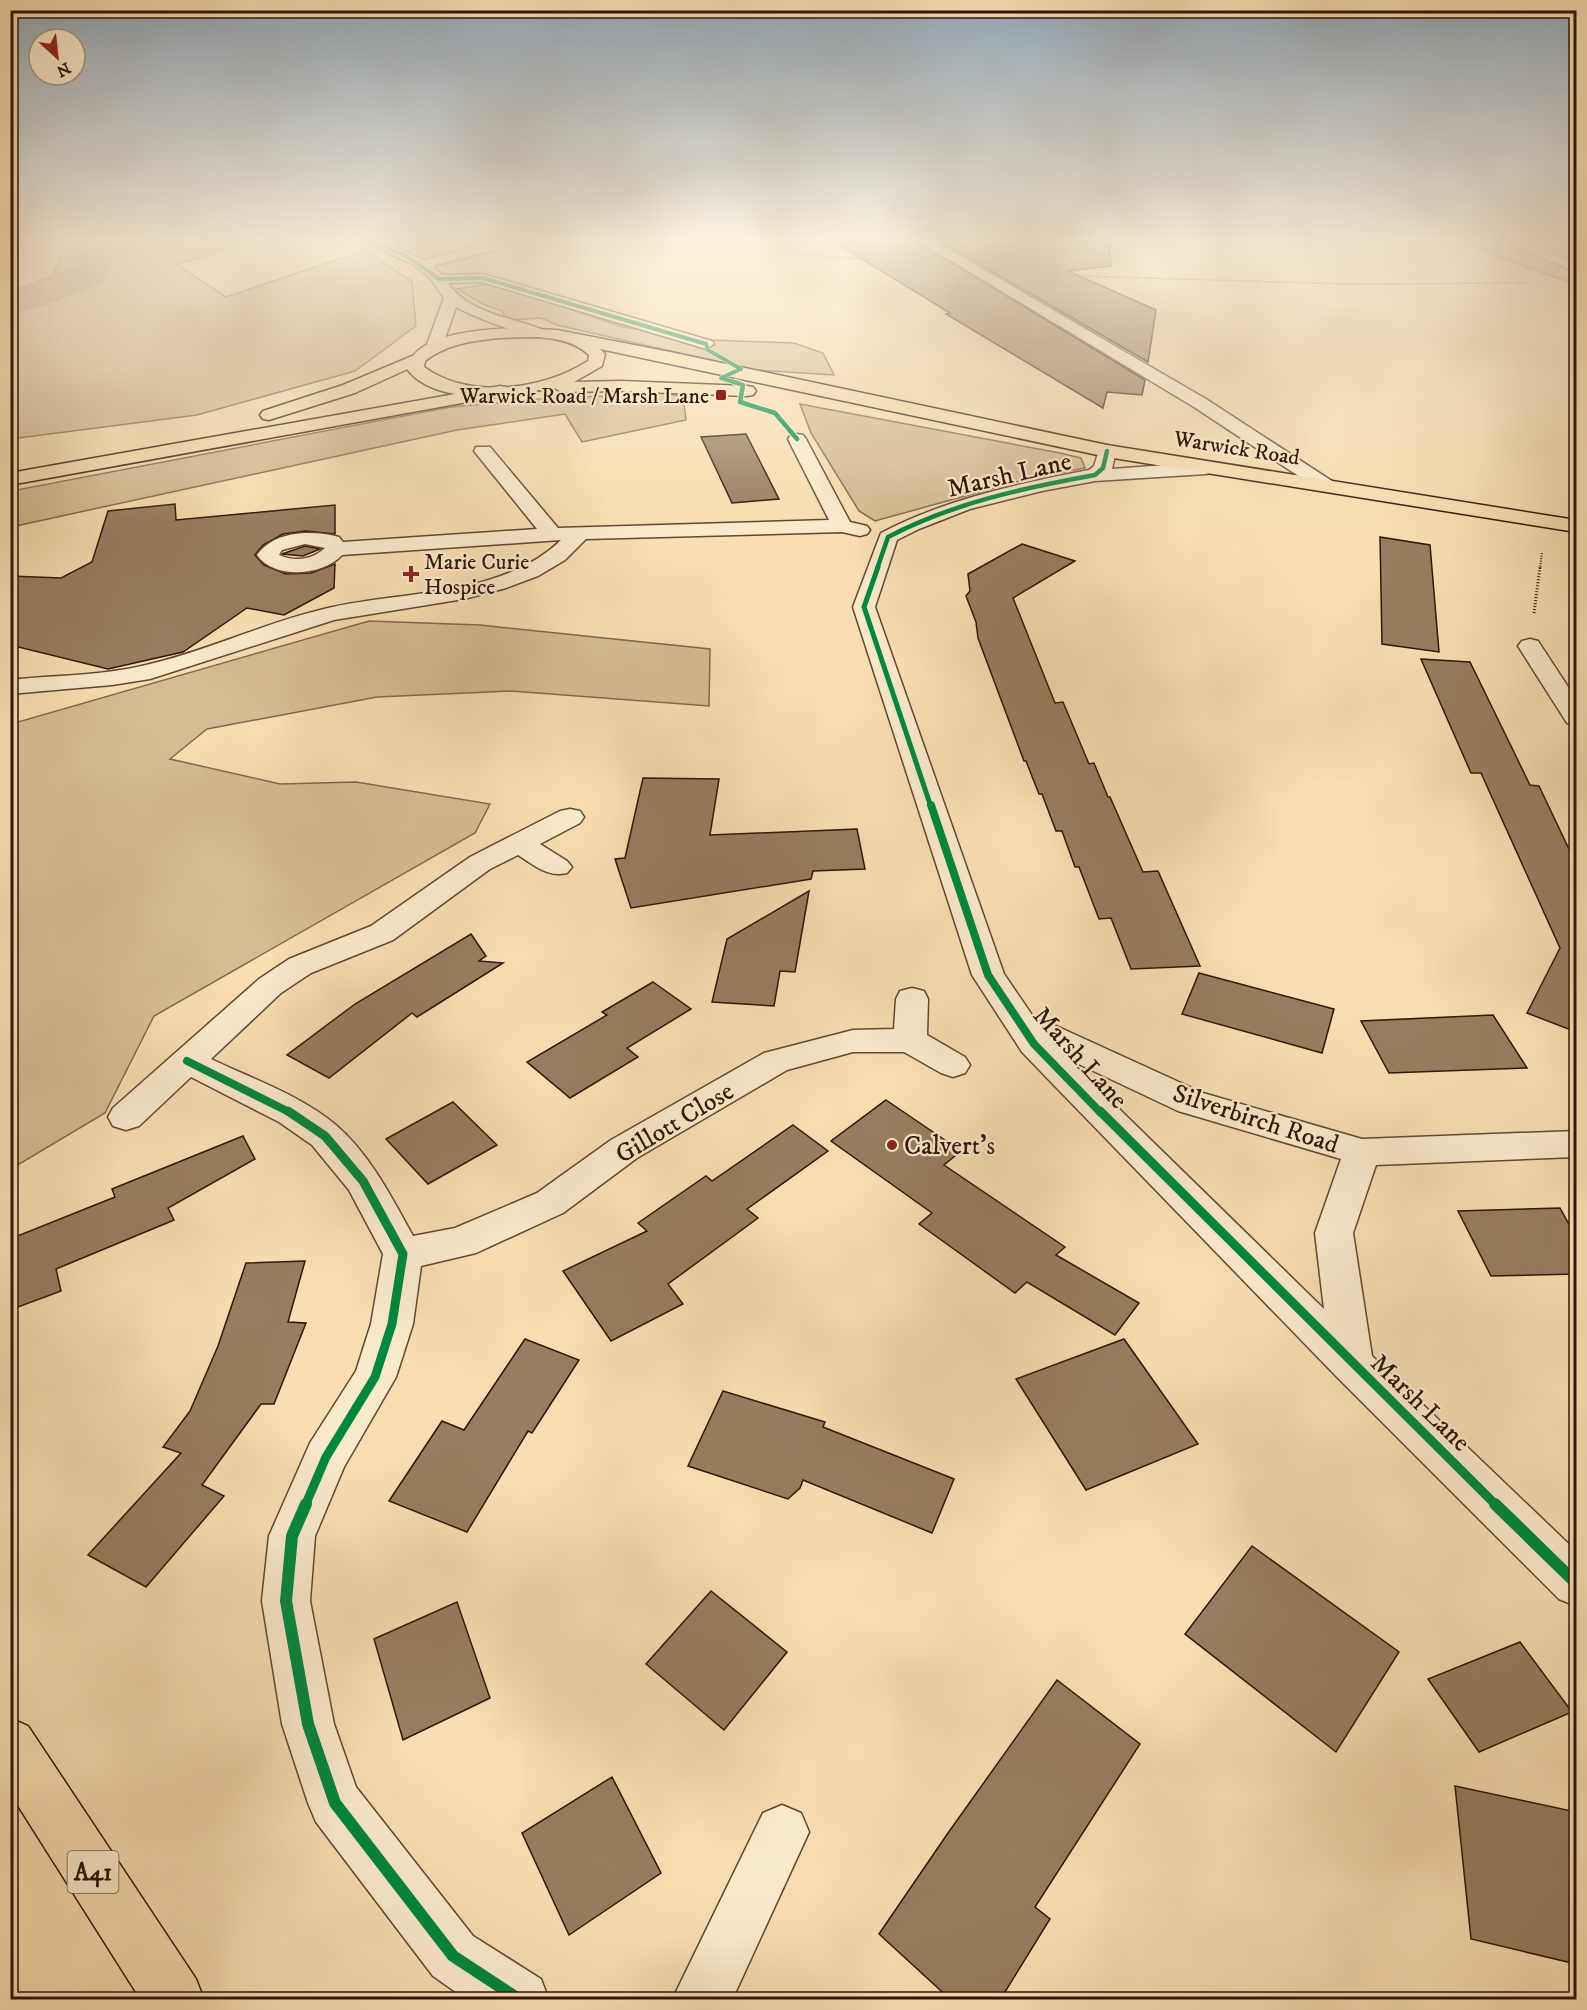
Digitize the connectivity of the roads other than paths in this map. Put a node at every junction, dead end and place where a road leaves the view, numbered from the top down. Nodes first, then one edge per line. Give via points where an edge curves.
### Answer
1 (439, 333) edge
2 (538, 333) joint
3 (668, 333) edge
4 (1081, 333) edge
5 (575, 339) junction
6 (706, 344) dead end
7 (434, 347) junction
8 (417, 359) junction
9 (543, 387) junction
10 (500, 391) junction
11 (892, 407) junction
12 (797, 438) dead end
13 (483, 451) dead end
14 (1107, 451) junction
15 (53, 453) dead end
16 (1206, 468) junction
17 (1095, 475) junction
18 (10, 479) edge
19 (1325, 485) junction
20 (843, 526) junction
21 (1576, 526) edge
22 (580, 533) junction
23 (552, 534) junction
24 (888, 537) junction
25 (336, 549) dead end
26 (1530, 645) road end
27 (11, 687) edge
28 (1576, 718) edge
29 (570, 817) dead end
30 (518, 843) junction
31 (556, 867) dead end
32 (912, 999) dead end
33 (1021, 1022) junction
34 (910, 1040) junction
35 (187, 1061) junction
36 (953, 1065) dead end
37 (126, 1117) dead end
38 (1576, 1144) edge
39 (1362, 1152) junction
40 (403, 1254) junction
41 (1352, 1364) junction
42 (1576, 1583) edge
43 (10, 1744) edge
44 (782, 1832) dead end
45 (175, 2000) edge
46 (520, 2000) edge
47 (701, 2000) edge

1 - 7 street
2 - 5 main road, Warwick Road
2 - 7 main road, Warwick Road via 482,335
3 - 6 street
4 - 19 street via 1200,403
5 - 9 main road via 590,346 597,354 596,363 577,376
5 - 11 main road, Warwick Road
7 - 8 main road
8 - 10 main road via 415,369 442,386
8 - 15 main road via 349,389 270,415 180,435
9 - 10 main road
9 - 11 main road, Warwick Road via 742,390
10 - 18 main road
11 - 14 main road, Warwick Road
12 - 20 street
13 - 23 street
14 - 16 main road, Warwick Road
14 - 17 street, Marsh Lane via 1103,468
16 - 17 street, Marsh Lane
16 - 19 main road, Warwick Road
17 - 24 street, Marsh Lane via 1018,489 935,513
19 - 21 main road, Warwick Road
20 - 22 street
20 - 24 street
22 - 23 street
22 - 27 street via 552,560 470,592 330,614 150,672
23 - 25 street
24 - 33 street, Marsh Lane via 864,607 988,975
26 - 28 street
29 - 30 street
30 - 31 street
30 - 35 street via 480,863 382,933 300,966 270,986
32 - 34 street
33 - 39 street, Silverbirch Road via 1191,1102
33 - 41 street, Marsh Lane via 1034,1044 1060,1071
34 - 36 street
34 - 40 street, Gillott Close via 853,1041 776,1061 624,1149 550,1203 462,1242
35 - 37 street
35 - 40 street via 291,1113 325,1136 363,1181
38 - 39 street, Silverbirch Road
39 - 41 street, Silverbirch Road via 1334,1233
40 - 46 street via 392,1324 375,1377 326,1457 292,1536 286,1601 308,1724 335,1803 453,1956
41 - 42 street, Marsh Lane
43 - 45 main road, A41
44 - 47 street

